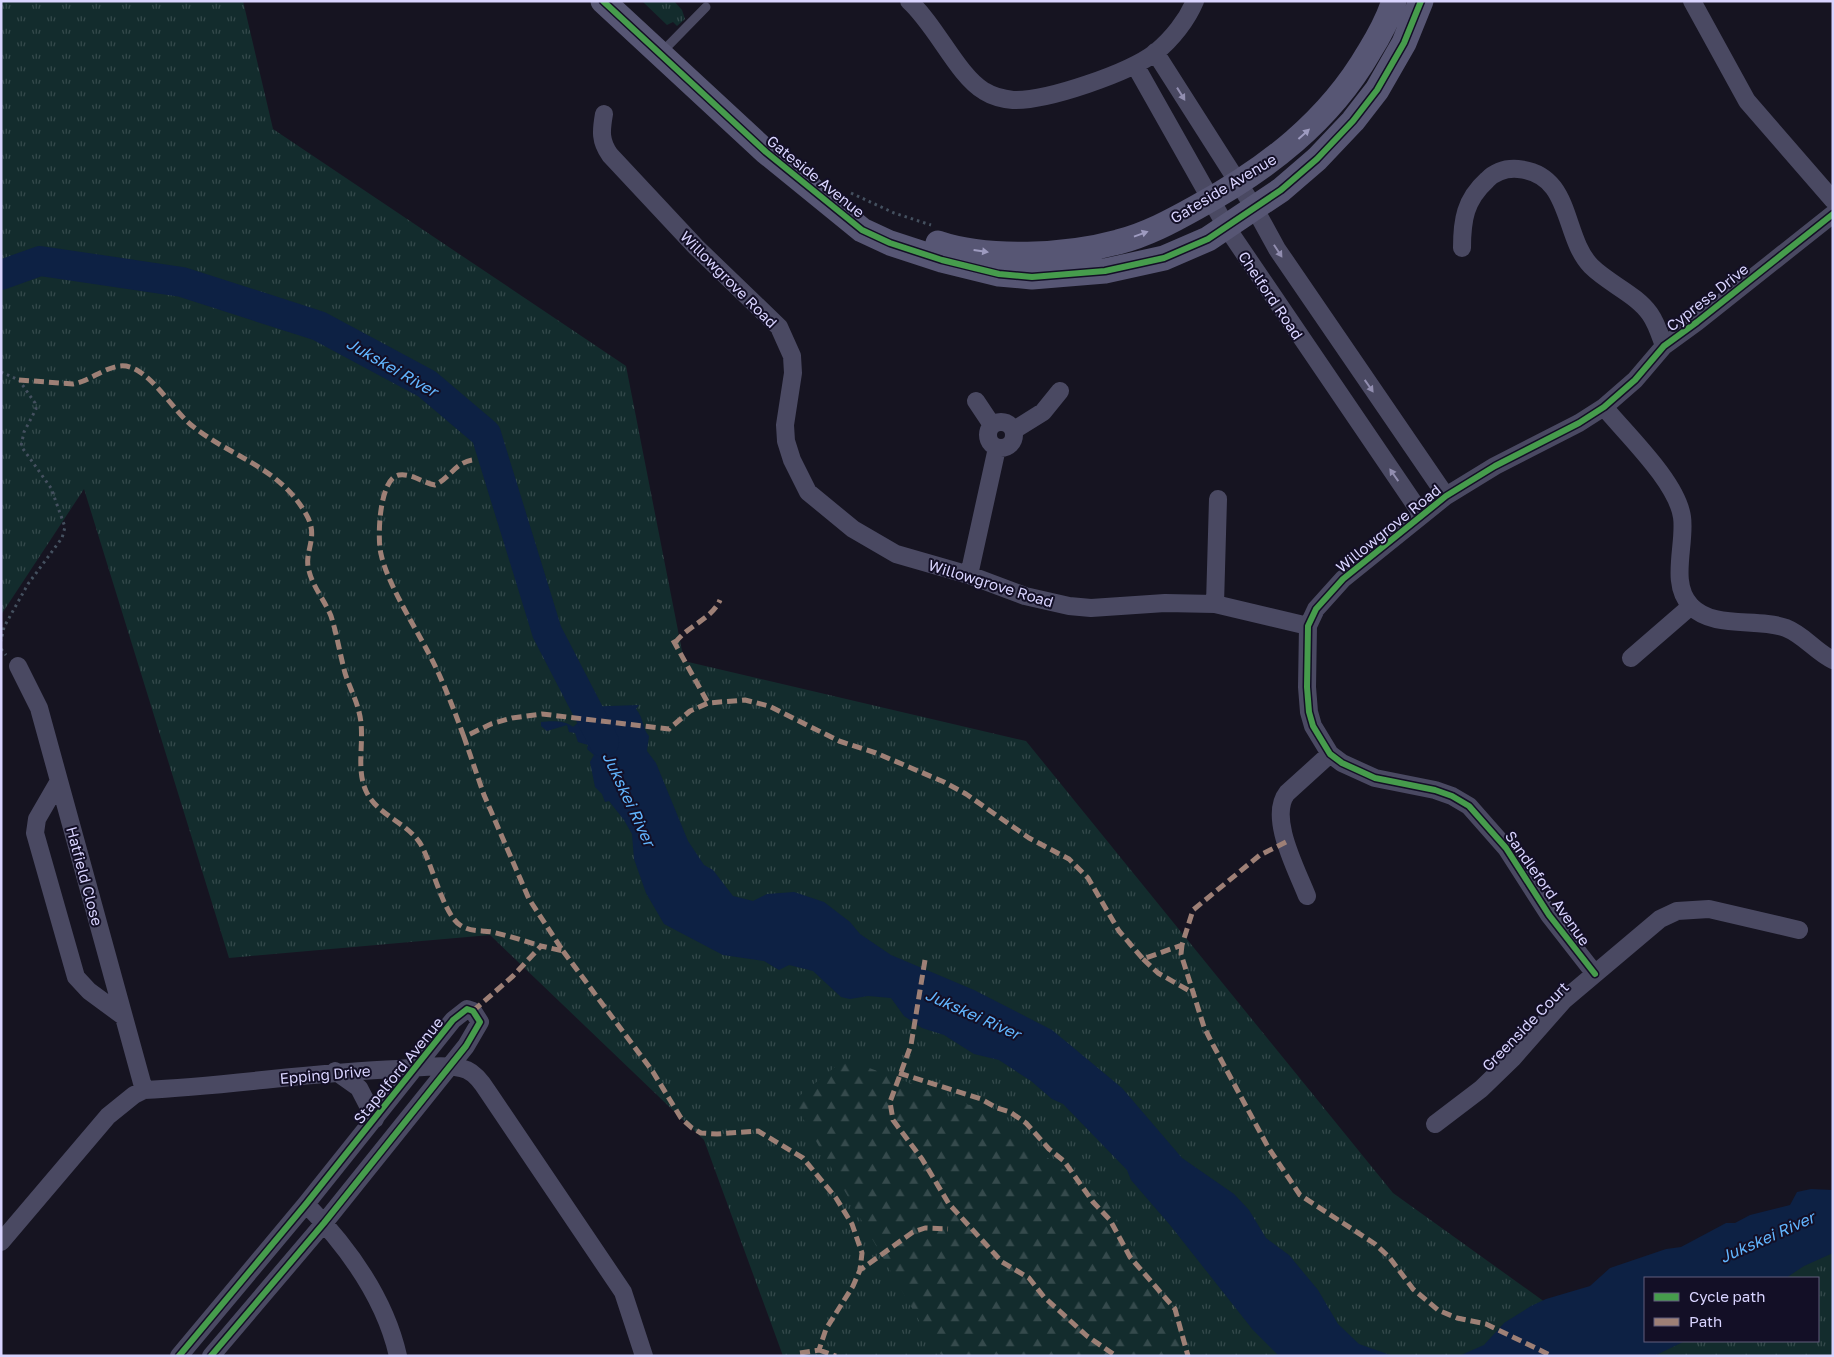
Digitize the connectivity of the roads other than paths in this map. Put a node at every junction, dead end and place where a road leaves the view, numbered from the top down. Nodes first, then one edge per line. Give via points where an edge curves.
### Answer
1 (602, 1) edge
2 (909, 1) edge
3 (1195, 1) edge
4 (1394, 1) edge
5 (1422, 1) edge
6 (1692, 1) edge
7 (706, 7) dead end
8 (1155, 52) junction
9 (659, 55) junction
10 (1135, 64) junction
11 (604, 114) dead end
12 (1213, 145) junction
13 (1190, 159) junction
14 (1238, 182) junction
15 (841, 200) junction
16 (1210, 200) junction
17 (1833, 200) edge
18 (1254, 209) junction
19 (1833, 214) edge
20 (1226, 228) junction
21 (1462, 248) dead end
22 (1664, 346) junction
23 (1060, 391) dead end
24 (976, 401) dead end
25 (1604, 407) junction
26 (992, 425) junction
27 (1014, 430) junction
28 (997, 448) junction
29 (1446, 496) junction
30 (1218, 499) dead end
31 (1422, 515) junction
32 (969, 575) junction
33 (1215, 604) junction
34 (1691, 606) junction
35 (1308, 626) junction
36 (1631, 658) dead end
37 (1833, 660) edge
38 (18, 666) dead end
39 (1330, 754) junction
40 (59, 781) junction
41 (1307, 896) dead end
42 (1798, 930) dead end
43 (1594, 974) junction
44 (124, 1016) junction
45 (415, 1068) junction
46 (446, 1068) junction
47 (334, 1071) junction
48 (144, 1090) junction
49 (375, 1119) junction
50 (1435, 1124) dead end
51 (306, 1204) junction
52 (324, 1223) junction
53 (1, 1242) edge
54 (179, 1356) edge
55 (211, 1356) edge
56 (398, 1356) edge
57 (644, 1356) edge

1 - 9 street, Gateside Avenue
2 - 10 street via 931,23 969,79 994,97 1012,100 1053,94
3 - 8 street via 1184,22
14 -> 4 street, Gateside Avenue via 1294,143 1338,98 1373,46
5 - 18 street, Gateside Avenue via 1404,43 1377,90 1353,121 1310,165
6 - 17 street via 1747,101
7 - 9 lane
8 - 10 street
8 -> 12 street, Chelford Road
9 - 15 street, Gateside Avenue via 766,152
10 - 13 street, Chelford Road
11 - 32 street, Willowgrove Road via 601,132 603,144 610,155 696,247 768,314 787,342 793,373 786,441 808,492 879,546
12 - 13 street
12 - 14 street, Chelford Road
13 - 16 street, Chelford Road
14 - 16 street, Gateside Avenue
14 - 18 street, Chelford Road
15 -> 16 street, Gateside Avenue via 864,215 944,245 990,252 1051,253 1118,242 1146,232
15 - 20 street, Gateside Avenue via 862,230 890,243 978,269 1032,277 1136,266 1184,251
16 - 20 street, Chelford Road
18 - 20 street, Gateside Avenue
18 -> 29 street, Chelford Road via 1277,249
19 - 22 street, Cypress Drive
31 -> 20 street, Chelford Road
21 - 22 street via 1466,204 1478,188 1492,175 1509,168 1538,175 1549,182 1560,196 1576,244 1584,256 1600,273 1641,303 1650,314
22 - 25 street, Cypress Drive via 1635,380
23 - 27 street via 1043,412
24 - 26 street
25 - 29 street, Willowgrove Road
25 - 34 street via 1667,481 1677,499 1684,529 1681,584 1683,595
26 - 27 street via 1002,421
26 - 28 street via 988,438
27 - 28 street via 1010,444
28 - 32 street
29 - 31 street, Willowgrove Road
30 - 33 street
31 - 35 street, Willowgrove Road via 1343,579 1316,609
32 - 33 street, Willowgrove Road via 1025,596 1076,607
33 - 35 street, Willowgrove Road
34 - 36 street
34 - 37 street via 1714,618 1786,628
35 - 39 street, Sandleford Avenue via 1309,712 1313,726
38 - 40 street, Hatfield Close via 37,702
39 - 41 street via 1287,793 1279,809 1286,842
39 - 43 street, Sandleford Avenue via 1367,775 1435,790 1469,806 1506,848 1550,916
40 - 44 street, Hatfield Close
40 - 44 street via 37,819 36,833 76,977 89,991
42 - 43 street, Greenside Court via 1709,909 1677,911 1660,919
43 - 50 street, Greenside Court via 1550,1015 1496,1075
44 - 48 street, Hatfield Close
45 - 46 street, Epping Drive
45 - 46 street, Stapelford Avenue via 460,1013 467,1009 473,1011 480,1022 478,1029
45 - 47 street, Epping Drive
45 - 49 street, Stapelford Avenue
46 - 52 street, Stapelford Avenue
46 - 57 street, Epping Drive via 467,1070 488,1092 623,1292
47 - 48 street, Epping Drive
47 - 49 street via 359,1088
48 - 53 street, Epping Drive via 108,1116
49 - 51 street, Stapelford Avenue
51 - 52 street
51 - 54 street, Stapelford Avenue
52 - 55 street, Stapelford Avenue
52 - 56 street via 374,1294 389,1323

